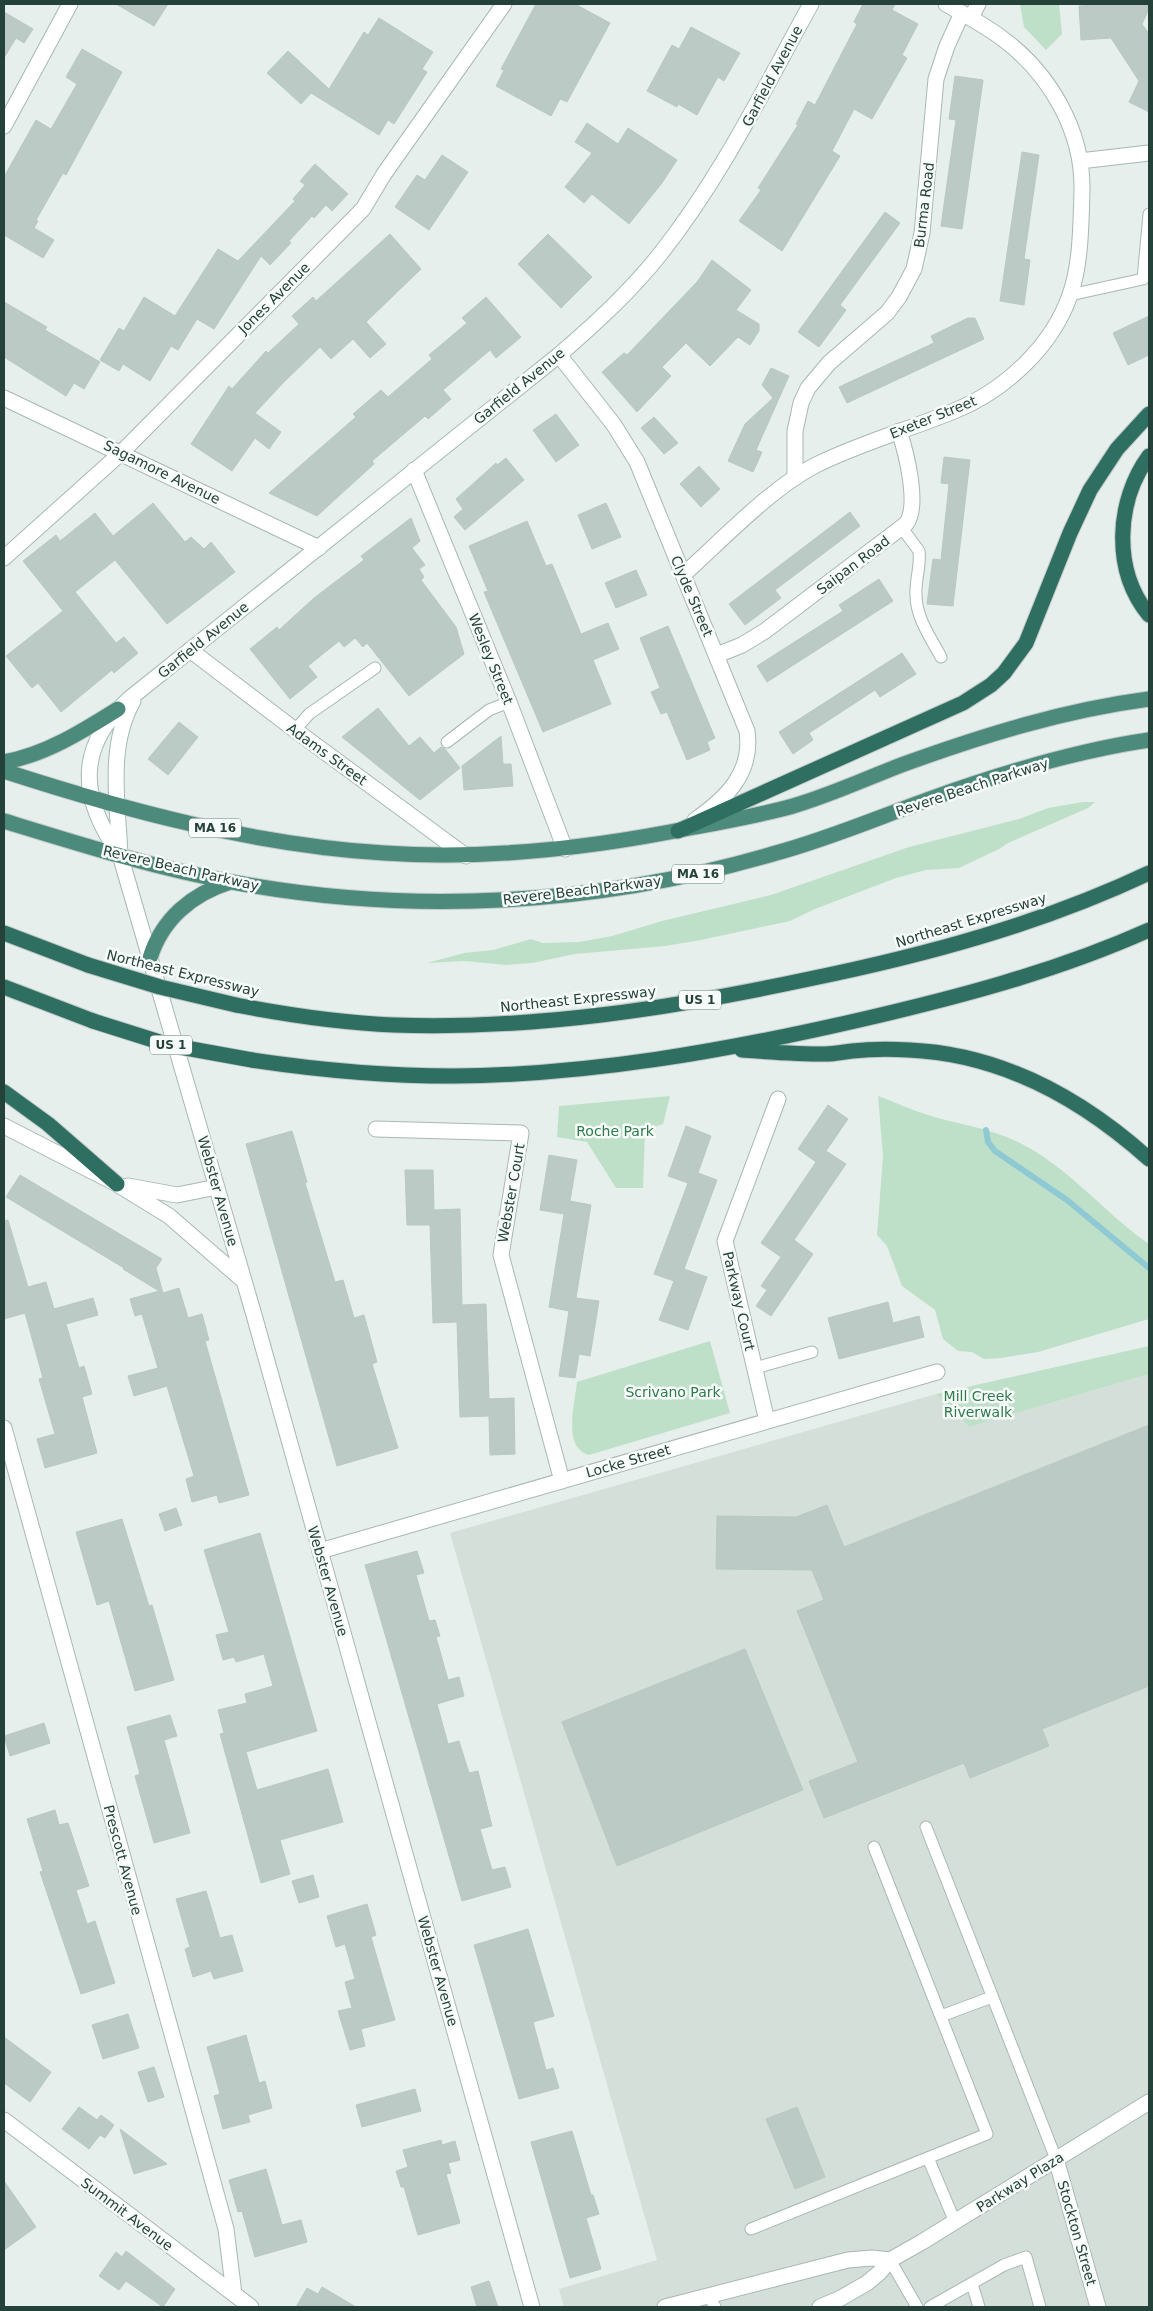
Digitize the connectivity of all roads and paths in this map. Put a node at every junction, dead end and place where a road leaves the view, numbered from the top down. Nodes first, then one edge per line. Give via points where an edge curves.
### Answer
1 (70, 4) edge
2 (504, 4) edge
3 (811, 4) edge
4 (946, 4) edge
5 (978, 4) edge
6 (966, 15) junction
7 (4, 126) edge
8 (1149, 154) edge
9 (1080, 161) junction
10 (1149, 214) edge
11 (1070, 295) junction
12 (559, 355) junction
13 (4, 398) edge
14 (1149, 414) edge
15 (899, 431) junction
16 (121, 452) junction
17 (1149, 456) edge
18 (414, 470) junction
19 (795, 478) junction
20 (902, 528) junction
21 (319, 548) junction
22 (4, 558) edge
23 (683, 575) junction
24 (1149, 615) edge
25 (190, 650) junction
26 (717, 655) junction
27 (941, 657) dead end
28 (375, 668) dead end
29 (139, 691) junction
30 (1149, 699) edge
31 (509, 702) junction
32 (118, 709) junction
33 (294, 730) junction
34 (1149, 740) edge
35 (447, 742) dead end
36 (4, 762) edge
37 (4, 771) edge
38 (92, 799) junction
39 (118, 806) junction
40 (4, 821) edge
41 (678, 831) junction
42 (565, 849) junction
43 (120, 855) junction
44 (466, 856) junction
45 (1149, 873) edge
46 (230, 882) junction
47 (1149, 930) edge
48 (4, 933) edge
49 (150, 958) junction
50 (4, 987) edge
51 (713, 1049) junction
52 (4, 1092) edge
53 (778, 1099) dead end
54 (4, 1126) edge
55 (376, 1129) dead end
56 (1149, 1159) edge
57 (117, 1184) junction
58 (217, 1187) junction
59 (244, 1281) junction
60 (812, 1352) dead end
61 (755, 1368) junction
62 (937, 1372) dead end
63 (767, 1421) junction
64 (4, 1428) edge
65 (562, 1481) junction
66 (320, 1551) junction
67 (926, 1827) dead end
68 (874, 1847) dead end
69 (992, 1997) junction
70 (941, 2016) junction
71 (1149, 2102) edge
72 (4, 2120) edge
73 (928, 2158) junction
74 (1056, 2159) junction
75 (955, 2222) junction
76 (751, 2229) dead end
77 (890, 2260) junction
78 (972, 2284) junction
79 (234, 2294) junction
80 (712, 2302) edge
81 (251, 2307) edge
82 (532, 2307) edge
83 (665, 2307) edge
84 (820, 2307) edge
85 (917, 2307) edge
86 (930, 2307) edge
87 (979, 2307) edge
88 (1040, 2307) edge
89 (1098, 2307) edge

1 - 7 street
2 - 16 street, Jones Avenue via 384,174 363,209
3 - 12 street, Garfield Avenue via 700,200 660,254 607,313
4 - 6 street, Exeter Street
5 - 6 street, Burma Road
6 - 9 street, Exeter Street via 1013,47 1044,82 1070,124
6 - 19 street, Burma Road via 947,46 936,79 922,233 914,269 887,313 829,362 808,388 794,431
8 - 9 street
9 - 11 street, Exeter Street via 1076,266
10 - 11 lane via 1143,280
11 - 15 street, Exeter Street via 1047,337 1008,378 964,407
12 - 18 street, Garfield Avenue
12 - 23 street, Clyde Street via 630,449
13 - 16 street, Sagamore Avenue
14 - 41 highway via 1118,449 1090,490 1026,643 991,685 963,702
15 - 19 street, Exeter Street via 836,456
15 - 20 street, Saipan Road via 907,460 911,503 909,520
16 - 21 street, Sagamore Avenue
16 - 22 street, Jones Avenue
17 - 24 highway via 1132,485 1122,524 1131,582
18 - 21 street, Garfield Avenue
18 - 31 street, Wesley Street
19 - 23 street, Exeter Street
20 - 26 street, Saipan Road via 757,636
20 - 27 lane via 919,551 918,608
21 - 25 street, Garfield Avenue
23 - 26 street, Clyde Street
25 - 29 street, Garfield Avenue
25 - 33 street, Adams Street
26 - 41 street, Clyde Street via 744,720 747,757 741,774 729,791 709,810
28 - 33 lane via 309,714
29 - 32 street, Garfield Avenue
29 - 39 street, Garfield Avenue via 120,734 116,763
30 - 41 highway, MA 16 via 1086,709 1024,725 904,764 798,804
31 - 35 lane via 489,710
31 - 42 street, Wesley Street
32 - 36 highway via 60,743
32 - 38 street, Garfield Avenue via 101,729 93,749
33 - 44 street, Adams Street
34 - 46 highway, Revere Beach Parkway / MA 16 via 1080,753 1007,773 779,853 702,873 623,888 521,899 424,902 305,894
37 - 38 highway, MA 16
38 - 39 highway, MA 16
38 - 43 street, Garfield Avenue via 101,826
39 - 43 street, Garfield Avenue
39 - 44 highway, MA 16 via 217,829 313,846 385,854
40 - 43 highway, Revere Beach Parkway / MA 16
41 - 42 highway, MA 16
42 - 44 highway, MA 16
43 - 46 highway, Revere Beach Parkway / MA 16
43 - 49 street, Webster Avenue
45 - 48 highway, Northeast Expressway / US 1, bridge via 1057,912 947,947 777,986 640,1010 551,1020 433,1026 313,1018 236,1005 160,987 88,965
46 - 49 highway via 206,890 180,909 164,928
47 - 51 highway, US 1 via 1086,956 974,992 813,1031
49 - 58 street, Webster Avenue
50 - 51 highway, US 1, bridge via 93,1021 169,1045 252,1060 372,1074 454,1076 575,1069
51 - 56 highway via 827,1054 910,1050 970,1058 1027,1077 1062,1094 1102,1120
52 - 57 highway via 48,1124
53 - 61 street, Parkway Court via 725,1241
54 - 57 street
55 - 65 street, Webster Court via 522,1133 501,1255
57 - 58 street via 178,1195
57 - 59 street via 169,1216
58 - 59 street, Webster Avenue
59 - 66 street, Webster Avenue
60 - 61 lane
61 - 63 street, Parkway Court
62 - 63 street, Locke Street
63 - 65 street, Locke Street
64 - 79 street, Prescott Avenue via 226,2229
65 - 66 street, Locke Street
66 - 82 street, Webster Avenue
67 - 69 lane
68 - 70 lane
69 - 70 lane
69 - 74 lane
70 - 73 lane via 986,2134
71 - 74 street, Parkway Plaza
72 - 79 street, Summit Avenue
73 - 75 lane
73 - 76 lane
74 - 75 street, Parkway Plaza
74 - 89 street, Stockton Street
75 - 77 street, Parkway Plaza
77 - 80 street via 856,2258
77 - 84 street, Parkway Plaza via 867,2283
77 - 85 lane
78 - 86 lane
78 - 87 lane
78 - 88 lane via 1004,2265 1026,2257
79 - 81 street, Summit Avenue
80 - 83 street

